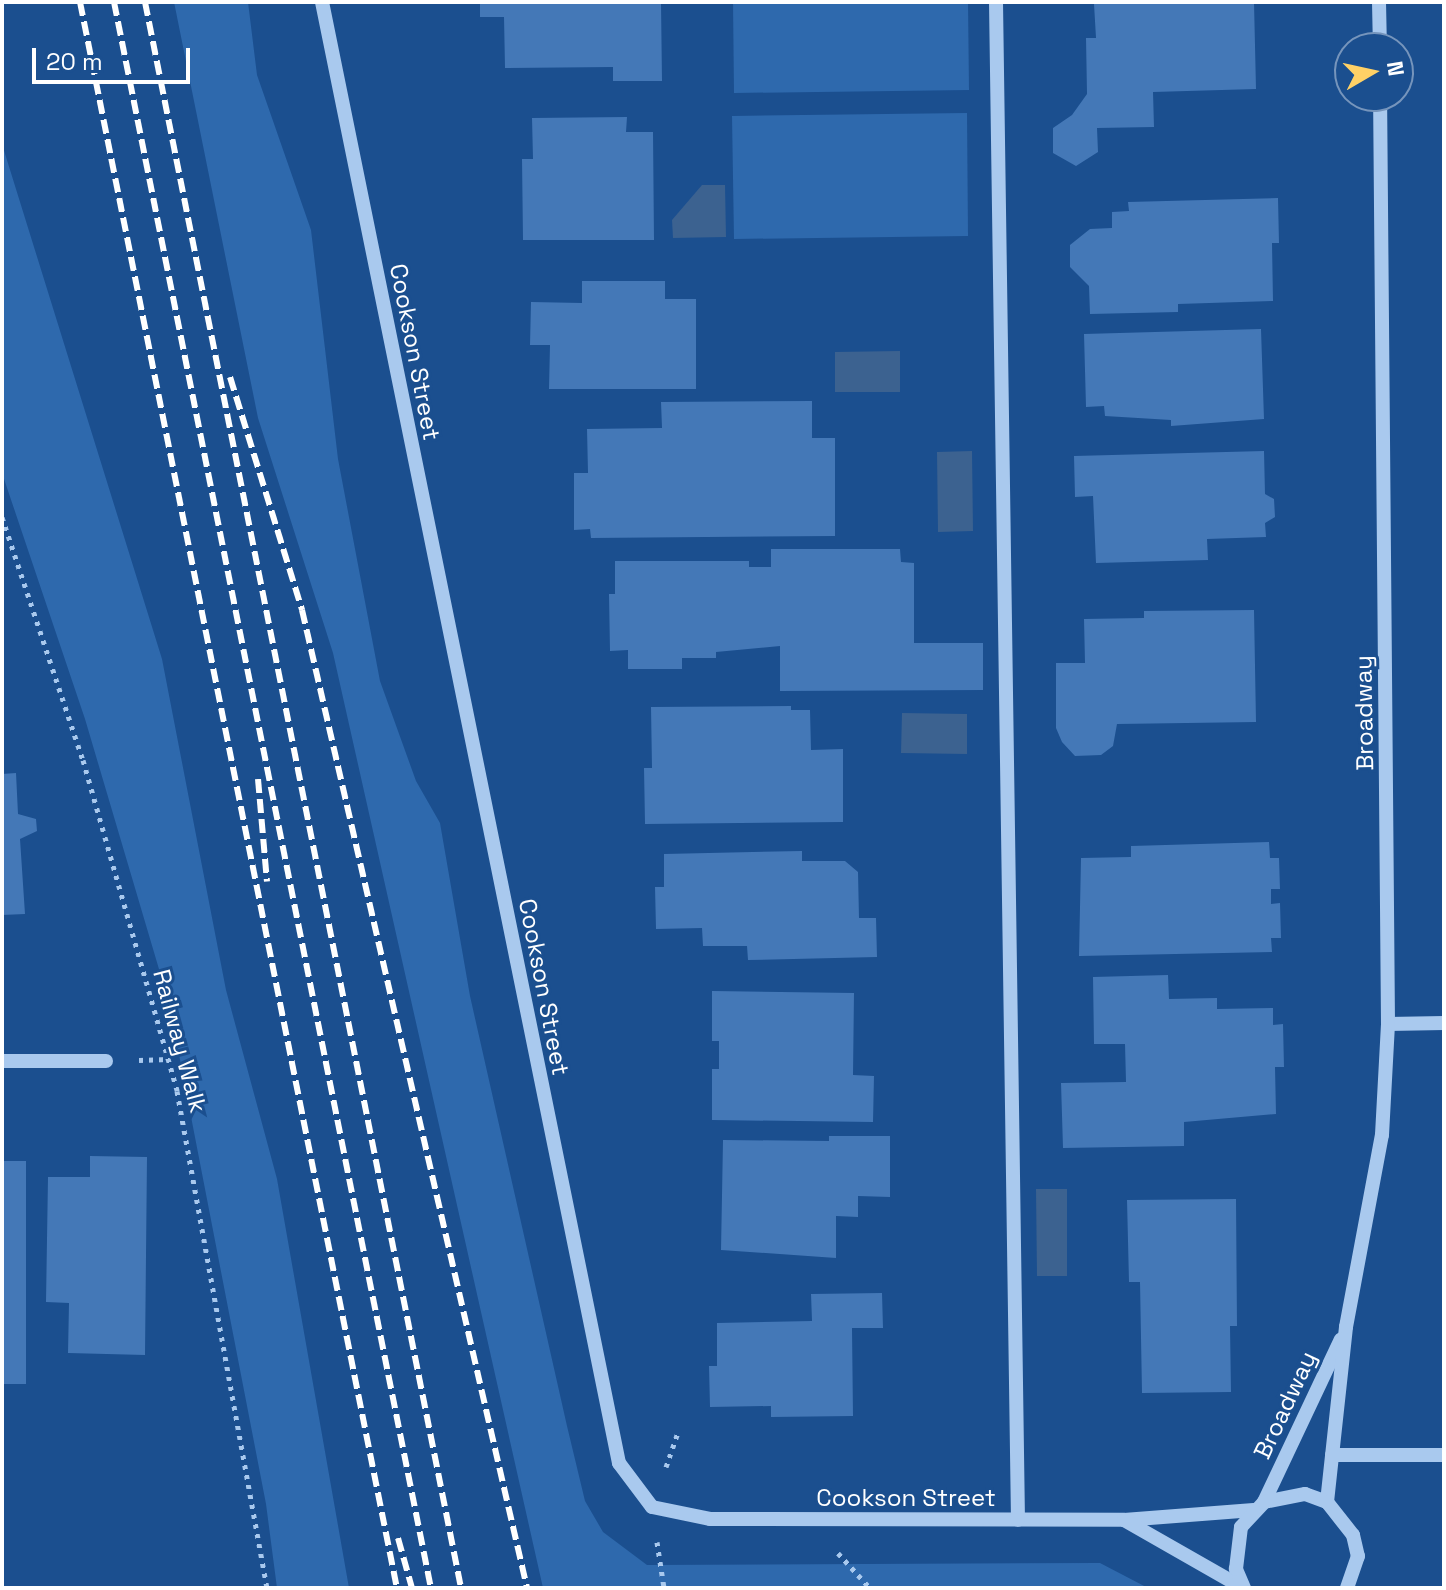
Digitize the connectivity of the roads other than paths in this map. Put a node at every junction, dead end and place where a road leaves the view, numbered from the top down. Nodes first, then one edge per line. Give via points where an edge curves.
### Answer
1 (322, 2) edge
2 (996, 2) edge
3 (1379, 2) edge
4 (1380, 32) edge
5 (1380, 112) edge
6 (1444, 1023) edge
7 (1388, 1024) junction
8 (2, 1061) edge
9 (106, 1061) dead end
10 (1346, 1327) junction
11 (1332, 1455) junction
12 (1444, 1455) edge
13 (1327, 1502) junction
14 (1259, 1506) junction
15 (1018, 1520) junction
16 (1124, 1520) junction
17 (1244, 1588) edge
18 (1347, 1588) edge

1 - 15 street, Cookson Street via 619,1463 652,1507 710,1519
2 - 15 street
3 - 4 street
5 - 7 street, Broadway
6 - 7 street
7 - 10 street, Broadway via 1382,1135
8 - 9 street
10 - 11 street, Broadway
10 - 14 street, Broadway
11 - 12 street
11 - 13 street, Broadway
13 - 14 street, Broadway via 1305,1494
13 - 18 street via 1353,1535 1358,1556
14 - 16 street, Cookson Street
14 - 17 street, Broadway via 1241,1527 1235,1548
15 - 16 street, Cookson Street
16 - 17 street, Cookson Street

